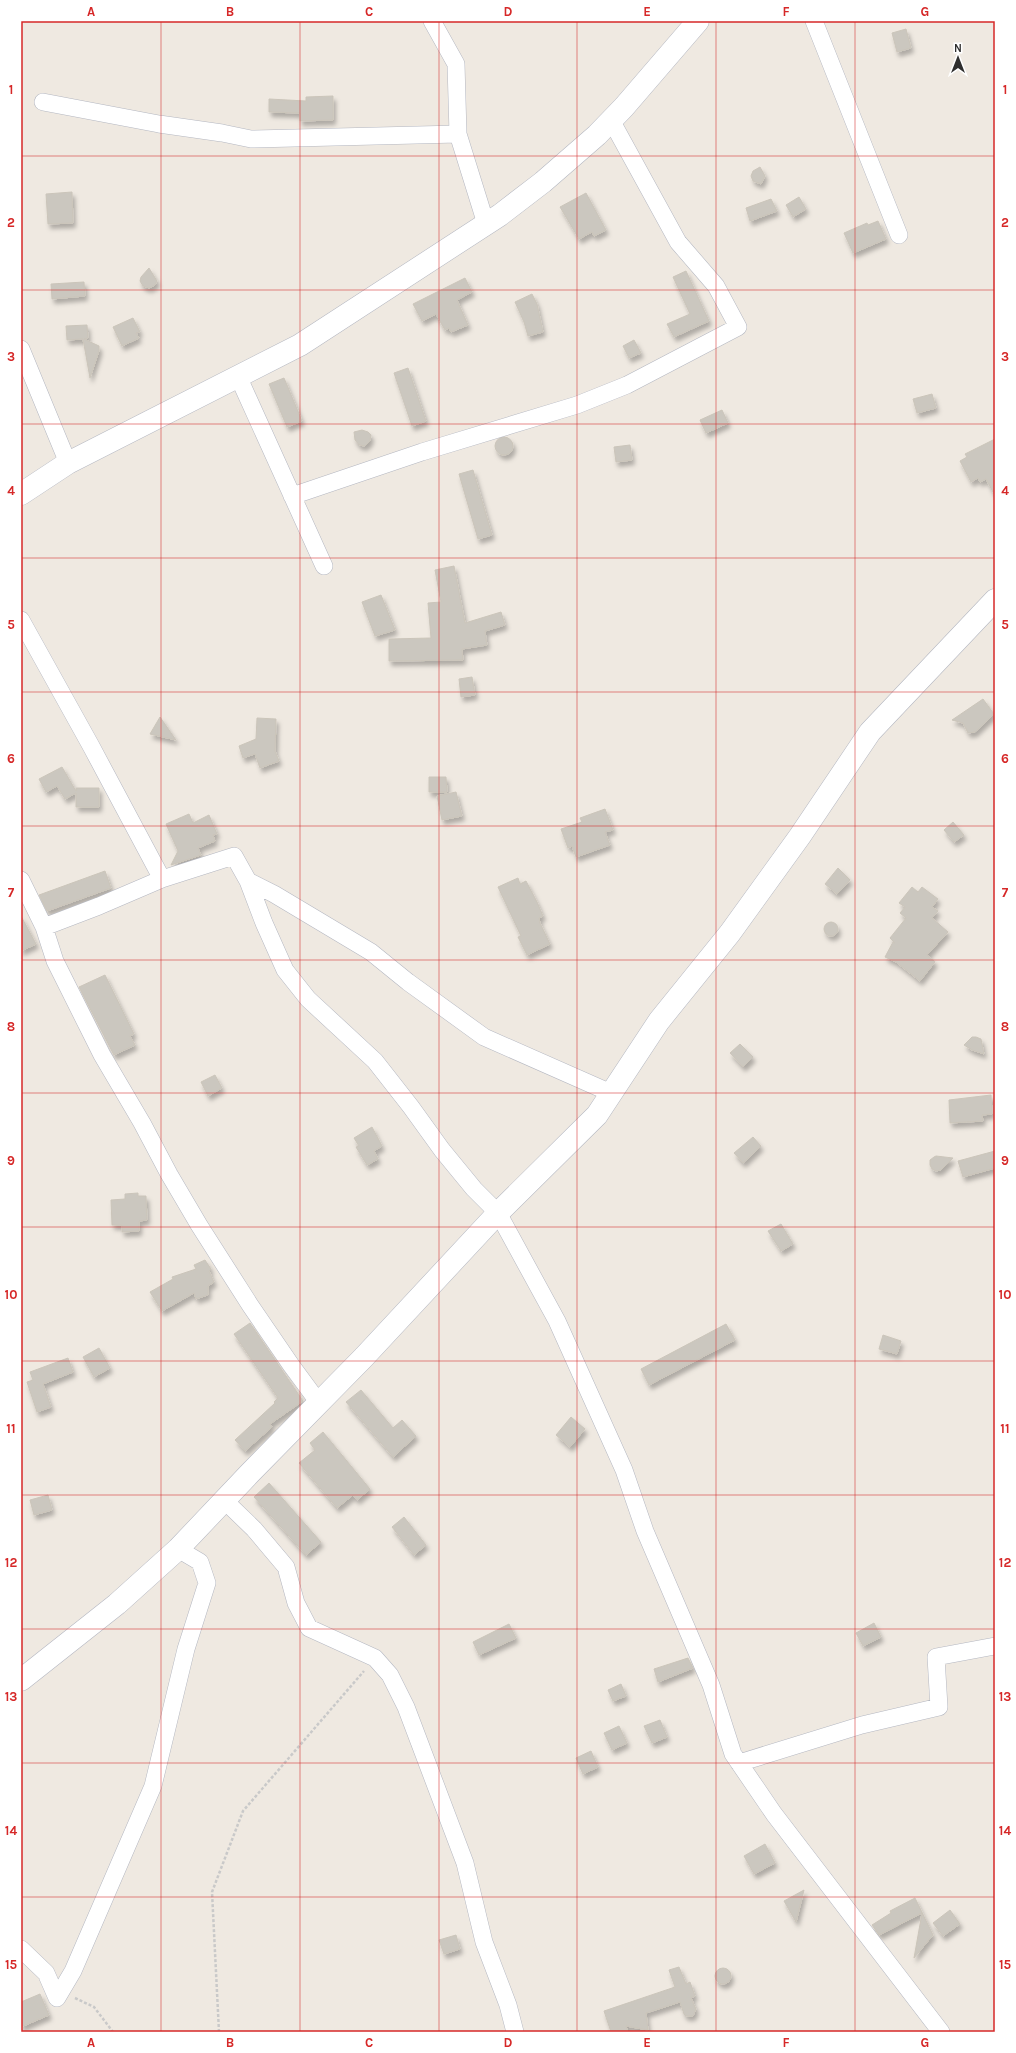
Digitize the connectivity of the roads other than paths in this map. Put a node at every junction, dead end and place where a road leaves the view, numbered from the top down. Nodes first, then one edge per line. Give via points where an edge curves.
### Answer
1 (432, 21) edge
2 (698, 21) edge
3 (814, 21) edge
4 (43, 102) dead end
5 (612, 120) junction
6 (458, 134) junction
7 (486, 224) junction
8 (899, 235) dead end
9 (21, 349) edge
10 (238, 376) junction
11 (68, 463) junction
12 (21, 494) edge
13 (292, 496) junction
14 (324, 566) dead end
15 (995, 600) edge
16 (21, 620) edge
17 (162, 879) junction
18 (21, 880) edge
19 (248, 881) junction
20 (44, 927) junction
21 (612, 1093) junction
22 (498, 1214) junction
23 (320, 1403) junction
24 (224, 1500) junction
25 (178, 1549) junction
26 (995, 1646) edge
27 (21, 1680) edge
28 (739, 1763) junction
29 (21, 1949) edge
30 (515, 2032) edge
31 (941, 2032) edge

1 - 6 street via 456,64
2 - 5 street
3 - 8 street
4 - 6 street via 251,139
5 - 7 street via 577,154
5 - 13 street via 678,242 716,286 738,326 627,385 577,405 422,452
6 - 7 street
7 - 10 street via 300,344
9 - 11 street
10 - 11 street
10 - 13 street
11 - 12 street
13 - 14 street
15 - 21 street via 870,732 800,836 730,933 659,1021
16 - 17 street
17 - 19 street via 234,856
17 - 20 street
18 - 20 street
19 - 21 street via 370,952 484,1037
19 - 22 street via 286,970 308,999 375,1061 442,1150
20 - 23 street via 55,961 102,1055 199,1226 291,1365
21 - 22 street via 597,1115
22 - 23 street
22 - 28 street via 557,1321 624,1470 645,1531 711,1685 733,1754
23 - 24 street
24 - 25 street
24 - 30 street via 254,1529 286,1567 296,1603 309,1628 376,1658 390,1675 406,1707 466,1863 484,1942 508,2005
25 - 27 street via 117,1604
25 - 29 street via 200,1562 207,1583 186,1649 154,1786 73,1971 57,1998 46,1973
26 - 28 street via 936,1657 939,1707 862,1725
28 - 31 street via 774,1814

